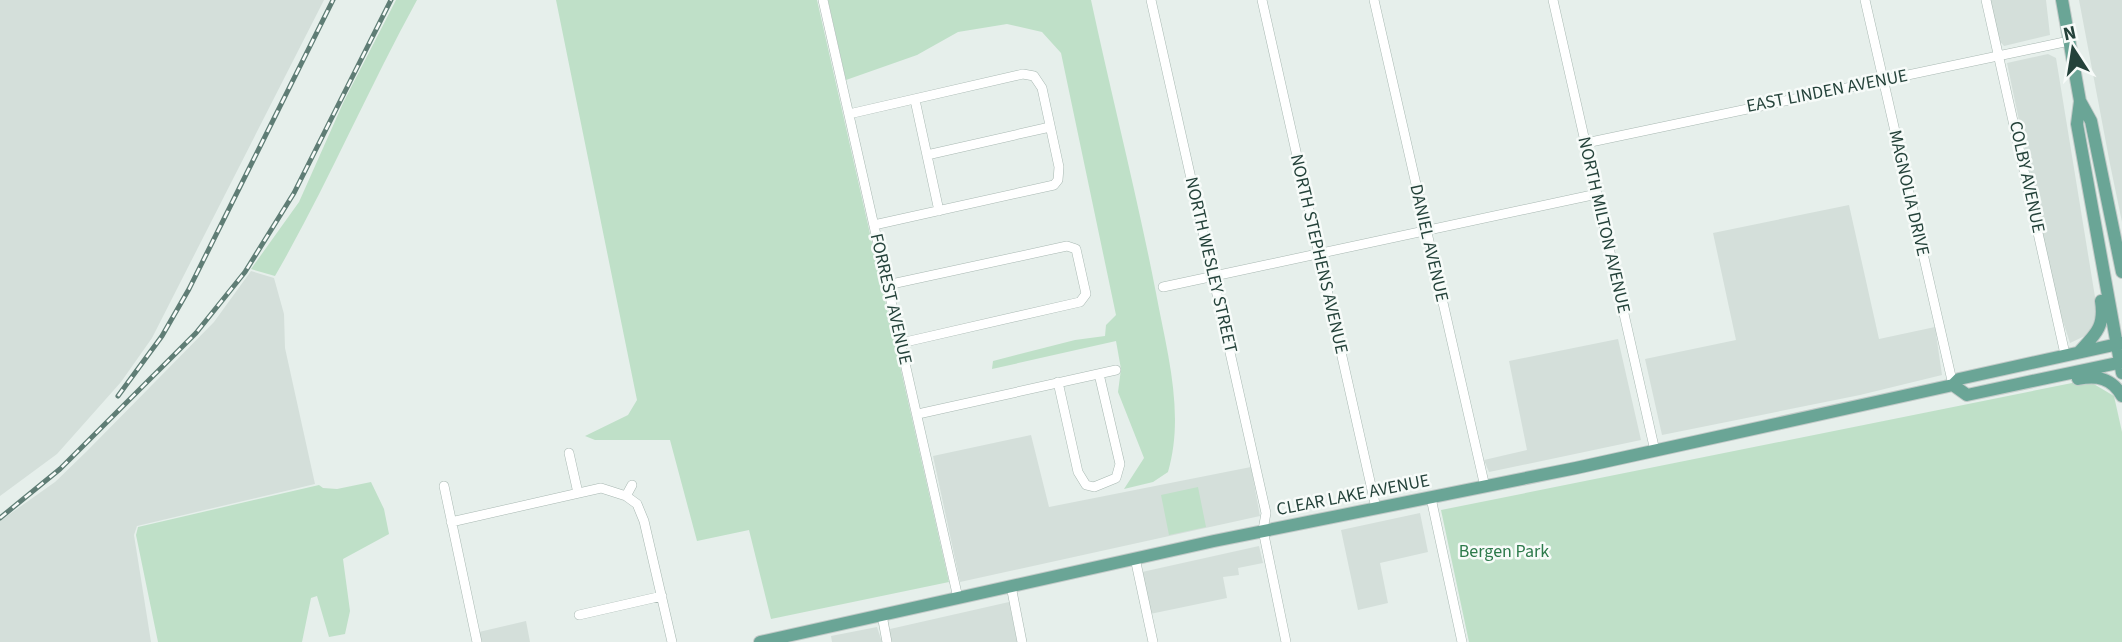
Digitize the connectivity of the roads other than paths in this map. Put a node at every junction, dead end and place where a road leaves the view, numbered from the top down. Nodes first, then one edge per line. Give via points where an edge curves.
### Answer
1 (823, 0) edge
2 (1151, 0) edge
3 (1262, 0) edge
4 (1374, 0) edge
5 (1553, 0) edge
6 (1865, 0) edge
7 (1986, 0) edge
8 (2062, 0) edge
9 (2069, 41) junction
10 (1999, 56) junction
11 (1883, 80) junction
12 (915, 100) junction
13 (2080, 101) junction
14 (849, 114) junction
15 (1050, 127) junction
16 (1586, 143) junction
17 (927, 155) junction
18 (1597, 194) junction
19 (939, 211) junction
20 (2094, 218) junction
21 (874, 225) junction
22 (1426, 230) junction
23 (1319, 252) junction
24 (2122, 272) edge
25 (1213, 275) junction
26 (887, 285) junction
27 (1163, 287) dead end
28 (901, 343) junction
29 (2120, 343) edge
30 (2080, 351) junction
31 (2064, 354) junction
32 (2121, 366) edge
33 (1116, 370) dead end
34 (1099, 374) junction
35 (1058, 383) junction
36 (1953, 385) junction
37 (2003, 387) junction
38 (2122, 396) edge
39 (918, 414) junction
40 (1655, 451) junction
41 (569, 453) dead end
42 (632, 485) dead end
43 (444, 486) dead end
44 (1485, 487) junction
45 (578, 493) junction
46 (626, 496) junction
47 (1431, 498) junction
48 (1376, 508) junction
49 (451, 522) junction
50 (1263, 530) junction
51 (1135, 558) junction
52 (1011, 586) junction
53 (662, 596) junction
54 (958, 598) junction
55 (579, 615) dead end
56 (882, 615) junction
57 (777, 640) edge
58 (477, 642) edge
59 (672, 642) edge
60 (760, 642) edge
61 (887, 642) edge
62 (1022, 642) edge
63 (1153, 642) edge
64 (1286, 642) edge
65 (1462, 642) edge

1 - 14 street, FORREST AVENUE
2 - 25 street, NORTH WESLEY STREET
3 - 23 street, NORTH STEPHENS AVENUE
4 - 22 street, DANIEL AVENUE
5 - 16 street, NORTH MILTON AVENUE
6 - 11 street, MAGNOLIA DRIVE
7 - 10 street, COLBY AVENUE
8 - 9 main road
9 - 10 street, EAST LINDEN AVENUE
9 - 13 main road
10 - 11 street, EAST LINDEN AVENUE
10 - 31 street, COLBY AVENUE
11 - 16 street, EAST LINDEN AVENUE
11 - 36 street, MAGNOLIA DRIVE
12 - 14 street
12 - 15 street via 1030,74 1042,88
12 - 17 street
13 - 20 main road via 2077,124
13 - 24 main road via 2091,121
14 - 21 street, FORREST AVENUE
15 - 17 street
15 - 19 street via 1060,174 1054,185
16 - 18 street, NORTH MILTON AVENUE
17 - 19 street
18 - 22 street
18 - 40 street, NORTH MILTON AVENUE
19 - 21 street
20 - 29 main road
20 - 30 main road via 2090,237 2104,316 2096,334
21 - 26 street, FORREST AVENUE
22 - 23 street
22 - 44 street, DANIEL AVENUE
23 - 25 street
23 - 48 street, NORTH STEPHENS AVENUE
25 - 27 street
25 - 50 street, NORTH WESLEY STREET via 1266,513
26 - 28 street, FORREST AVENUE
26 - 28 street via 1068,246 1076,249 1086,294 1080,302
28 - 39 street, FORREST AVENUE
29 - 30 main road, CLEAR LAKE AVENUE
29 - 32 main road
30 - 31 main road, CLEAR LAKE AVENUE
31 - 36 main road, CLEAR LAKE AVENUE via 1959,379
32 - 37 main road, CLEAR LAKE AVENUE
33 - 34 street
34 - 35 street
34 - 35 street via 1120,464 1116,478 1094,487 1086,485 1078,472
35 - 39 street
36 - 37 main road, CLEAR LAKE AVENUE via 1968,395
36 - 40 main road, CLEAR LAKE AVENUE
37 - 38 main road via 2013,392 2097,376
39 - 54 street, FORREST AVENUE
40 - 44 main road, CLEAR LAKE AVENUE
41 - 45 street
42 - 46 street
43 - 49 street
44 - 47 main road, CLEAR LAKE AVENUE
45 - 46 street via 601,488
45 - 49 street
46 - 53 street via 642,513
47 - 48 main road, CLEAR LAKE AVENUE
47 - 65 street
48 - 50 main road, CLEAR LAKE AVENUE
49 - 58 street
50 - 51 main road, CLEAR LAKE AVENUE
50 - 64 street, NORTH WESLEY STREET
51 - 52 main road, CLEAR LAKE AVENUE
51 - 63 street
52 - 54 main road, CLEAR LAKE AVENUE
52 - 62 street
53 - 55 street
53 - 59 street
54 - 56 main road, CLEAR LAKE AVENUE
56 - 57 main road, CLEAR LAKE AVENUE
56 - 61 street
57 - 60 main road, CLEAR LAKE AVENUE

